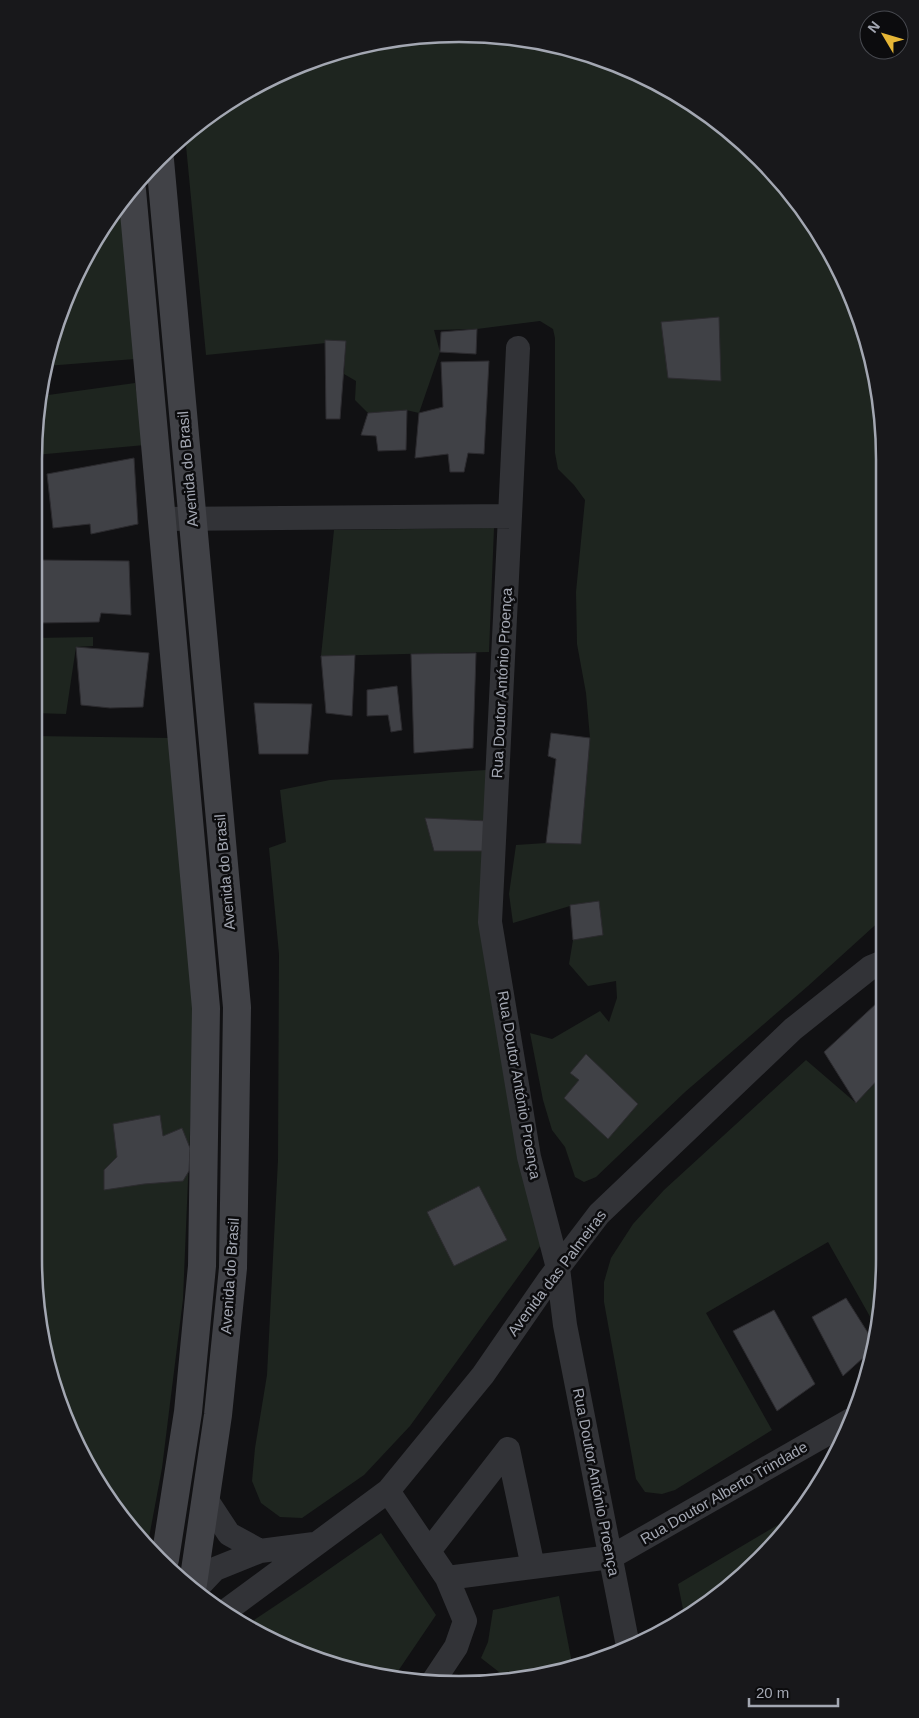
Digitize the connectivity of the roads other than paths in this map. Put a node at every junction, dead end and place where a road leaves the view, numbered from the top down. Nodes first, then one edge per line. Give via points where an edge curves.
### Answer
1 (161, 169) edge
2 (133, 201) edge
3 (518, 348) dead end
4 (510, 516) junction
5 (161, 518) junction
6 (193, 518) junction
7 (876, 965) edge
8 (558, 1268) junction
9 (841, 1425) edge
10 (388, 1491) junction
11 (206, 1499) junction
12 (318, 1543) junction
13 (260, 1551) junction
14 (429, 1551) junction
15 (166, 1554) edge
16 (610, 1558) junction
17 (533, 1567) junction
18 (446, 1578) junction
19 (194, 1579) edge
20 (200, 1584) edge
21 (227, 1605) edge
22 (627, 1640) edge
23 (437, 1675) edge

1 - 6 main road, Avenida do Brasil
2 - 5 main road, Avenida do Brasil
3 - 4 street, Rua Doutor António Proença
4 - 6 street
4 - 8 street, Rua Doutor António Proença via 490,922 529,1157
5 - 6 street
5 - 15 main road, Avenida do Brasil via 206,1008 202,1266 188,1412
6 - 11 main road, Avenida do Brasil via 237,1007 233,1268
7 - 8 street, Avenida das Palmeiras via 793,1029 599,1214
8 - 10 street, Avenida das Palmeiras via 483,1375
8 - 16 street, Rua Doutor António Proença via 565,1325
9 - 16 street, Rua Doutor Alberto Trindade
10 - 12 street, Avenida das Palmeiras
10 - 14 street
11 - 13 street via 229,1534
11 - 19 main road, Avenida do Brasil
12 - 13 street, Avenida das Palmeiras
12 - 21 street, Avenida das Palmeiras
13 - 20 street, Avenida das Palmeiras via 215,1568
14 - 17 street via 508,1449
14 - 18 street
16 - 17 street, Rua Doutor Alberto Trindade
16 - 22 street, Rua Doutor António Proença
17 - 18 street, Rua Doutor Alberto Trindade
18 - 23 street via 465,1621 456,1647

